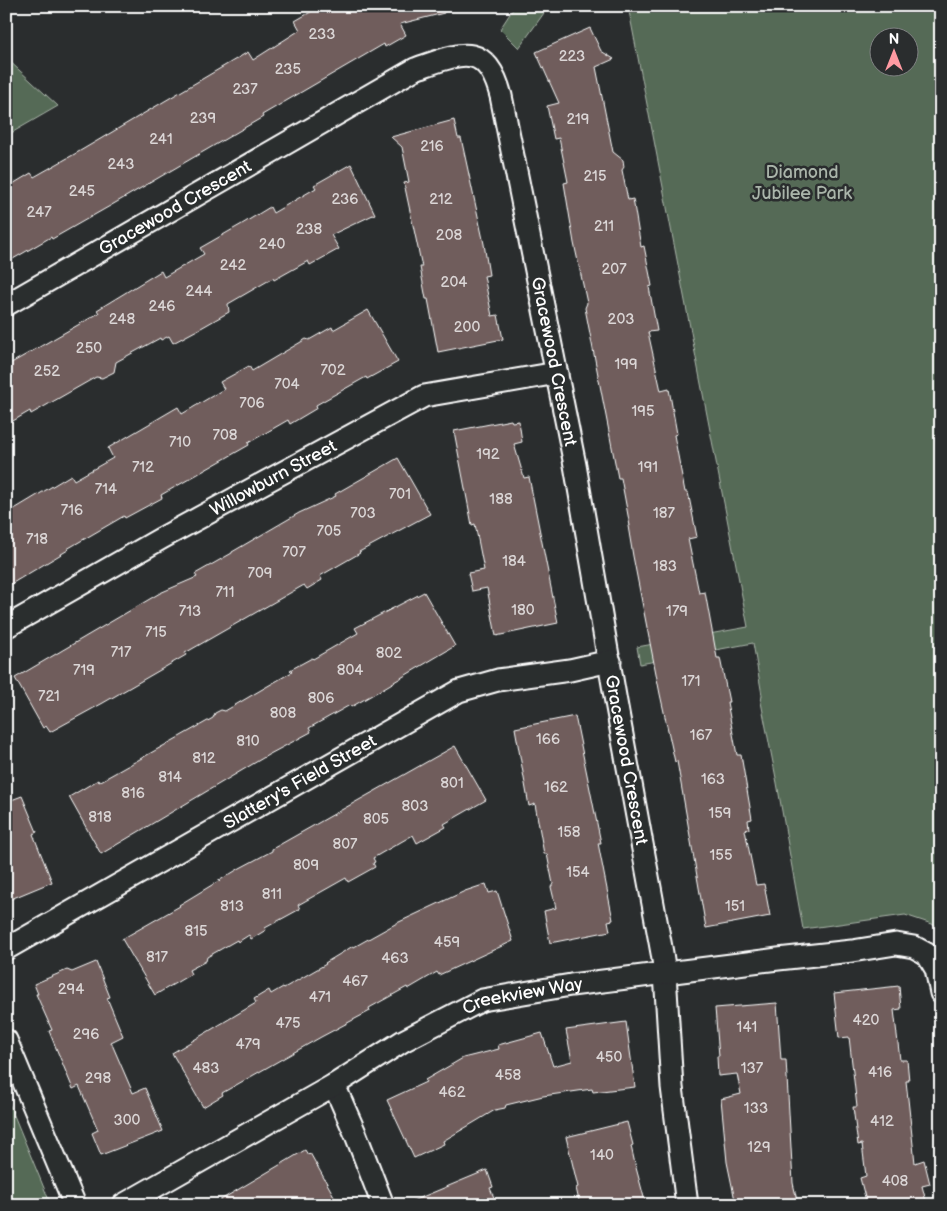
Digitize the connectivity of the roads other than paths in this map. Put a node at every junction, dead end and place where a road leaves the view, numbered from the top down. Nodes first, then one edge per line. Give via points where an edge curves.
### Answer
1 (6, 305) edge
2 (556, 373) junction
3 (6, 627) edge
4 (610, 661) junction
5 (6, 949) edge
6 (665, 973) junction
7 (941, 993) edge
8 (6, 1040) edge
9 (334, 1085) junction
10 (75, 1205) edge
11 (123, 1205) edge
12 (383, 1205) edge
13 (687, 1205) edge

1 - 2 street, Gracewood Crescent via 415,69 456,55 475,55 489,65 501,96
2 - 3 street, Willowburn Street via 424,396
2 - 4 street, Gracewood Crescent
4 - 5 street, Slattery's Field Street via 498,680 459,691
4 - 6 street, Gracewood Crescent
6 - 7 street, Creekview Way via 896,944 914,947 927,954 936,969
6 - 9 street, Creekview Way via 482,1000 402,1041
6 - 13 street, Gracewood Crescent via 672,1087
8 - 10 street
9 - 11 street, Creekview Way
9 - 12 street

